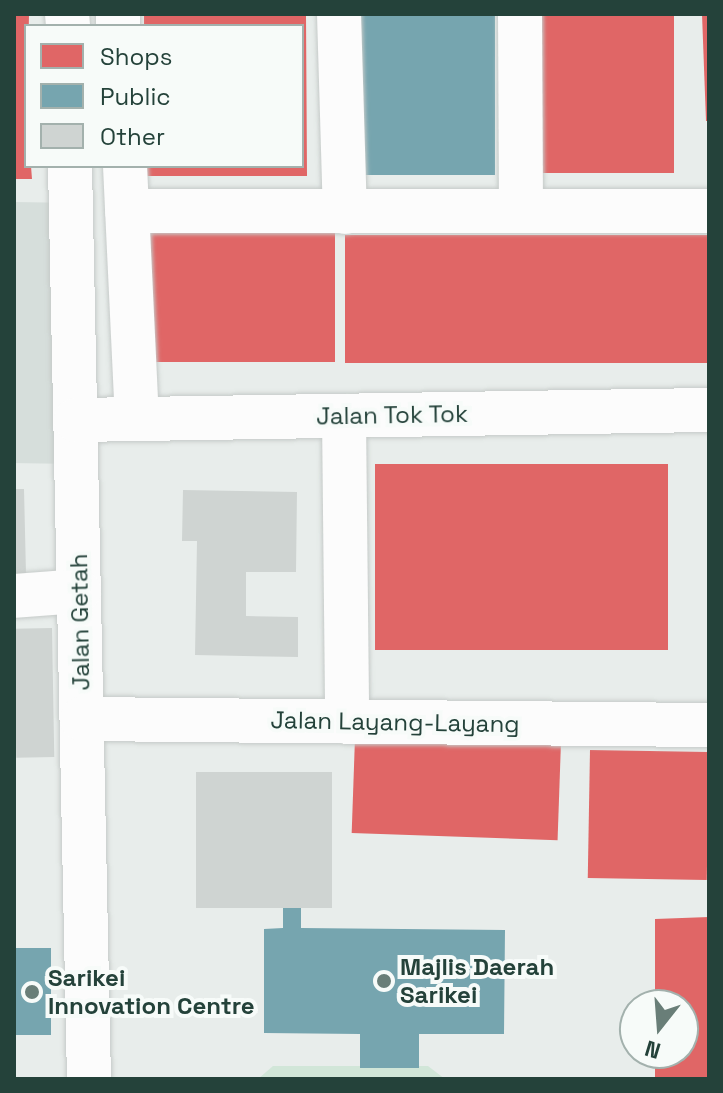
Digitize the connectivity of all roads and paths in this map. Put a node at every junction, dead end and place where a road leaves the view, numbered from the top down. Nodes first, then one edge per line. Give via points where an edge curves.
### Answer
1 (339, 14) edge
2 (520, 14) edge
3 (70, 168) edge
4 (125, 168) edge
5 (127, 211) junction
6 (521, 211) junction
7 (709, 211) edge
8 (345, 212) junction
9 (709, 410) edge
10 (344, 416) junction
11 (137, 419) junction
12 (76, 420) junction
13 (79, 591) junction
14 (14, 596) edge
15 (82, 719) junction
16 (347, 722) junction
17 (709, 725) edge
18 (89, 1079) edge

1 - 8 street
2 - 6 street
3 - 12 street, Jalan Getah
4 - 5 street
5 - 8 street
5 - 11 street
6 - 7 street
6 - 8 street
9 - 10 street, Jalan Tok Tok
10 - 11 street, Jalan Tok Tok
10 - 16 street
11 - 12 street, Jalan Tok Tok
12 - 13 street, Jalan Getah
13 - 14 street
13 - 15 street, Jalan Getah
15 - 16 street, Jalan Layang-Layang
15 - 18 street, Jalan Getah
16 - 17 street, Jalan Layang-Layang

